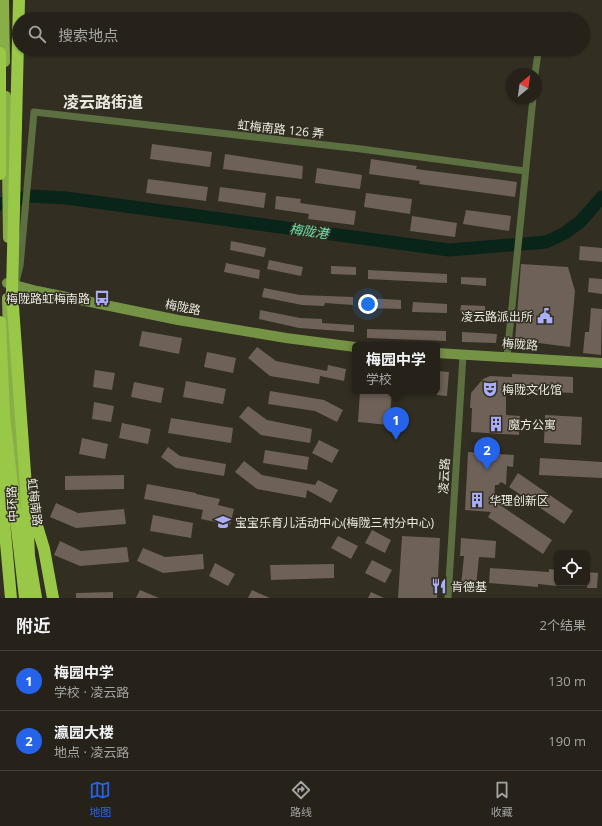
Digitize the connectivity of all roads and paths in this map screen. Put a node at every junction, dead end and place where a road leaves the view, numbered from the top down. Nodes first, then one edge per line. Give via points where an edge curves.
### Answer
1 (4, 0) edge
2 (19, 0) edge
3 (19, 12) edge
4 (0, 53) edge
5 (18, 56) edge
6 (538, 56) edge
7 (537, 68) edge
8 (0, 77) edge
9 (532, 104) edge
10 (525, 171) junction
11 (0, 174) edge
12 (11, 283) junction
13 (0, 322) edge
14 (352, 347) edge
15 (18, 350) junction
16 (440, 353) edge
17 (463, 354) junction
18 (507, 356) junction
19 (1, 358) edge
20 (602, 363) edge
21 (9, 369) junction
22 (4, 416) junction
23 (0, 476) edge
24 (26, 487) junction
25 (0, 495) edge
26 (0, 498) edge
27 (16, 498) junction
28 (32, 499) junction
29 (9, 546) junction
30 (20, 568) junction
31 (11, 598) edge
32 (15, 598) edge
33 (24, 598) edge
34 (36, 598) edge
35 (52, 598) edge
36 (448, 598) edge

1 - 12 main road, 虹梅南路
2 - 3 highway, 中环路, bridge
4 - 8 highway
5 - 24 highway, 中环路, bridge via 12,293
6 - 7 street
8 - 11 highway
9 - 10 street
10 - 12 street, 虹梅南路 126 弄 via 361,149 34,112 20,266
10 - 18 street
12 - 14 street, 梅陇路 via 37,291 178,320
12 - 15 main road, 虹梅南路
12 - 21 main road, 虹梅南路
13 - 19 main road, 虹梅南路
13 - 22 highway, 中环路, bridge
15 - 21 main road
15 - 28 main road, 虹梅南路
16 - 17 street, 梅陇路
17 - 18 street, 梅陇路
17 - 36 street, 凌云路
18 - 20 street, 梅陇路
19 - 27 main road, 虹梅南路
21 - 27 main road, 虹梅南路
22 - 23 highway, bridge
22 - 33 highway, 中环路, bridge
23 - 31 highway, bridge
24 - 34 highway, 中环路, bridge via 29,556
24 - 35 highway, bridge via 44,549
25 - 27 street
26 - 29 main road
27 - 28 street
27 - 30 main road, 虹梅南路
27 - 34 main road, 虹梅南路
28 - 35 main road, 虹梅南路
29 - 30 main road
29 - 32 main road
30 - 33 main road, 虹梅南路

